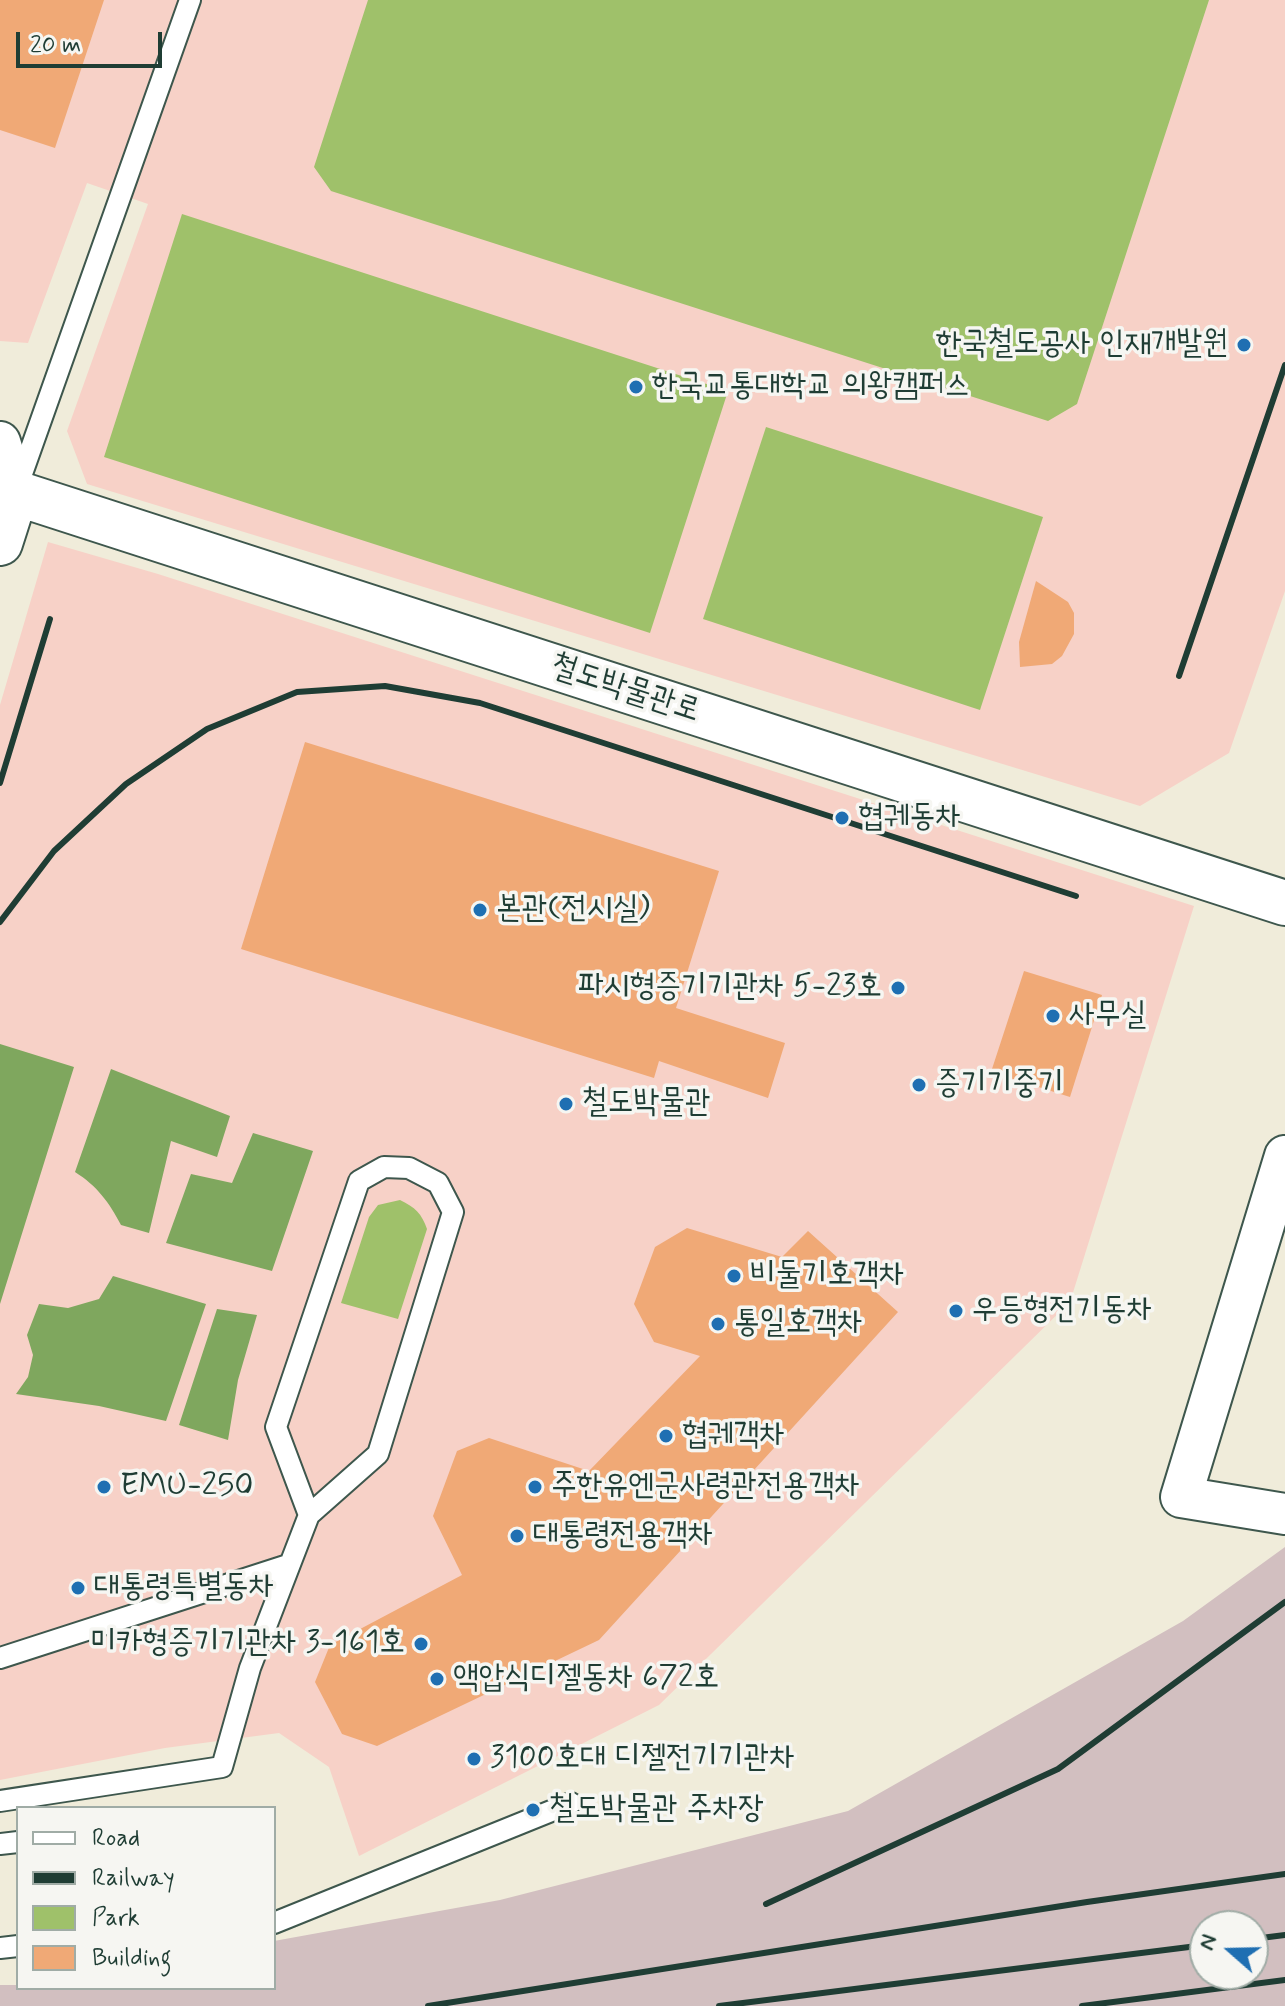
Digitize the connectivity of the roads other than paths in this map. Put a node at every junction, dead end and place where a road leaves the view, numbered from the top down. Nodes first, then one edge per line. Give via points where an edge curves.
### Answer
1 (190, 0) edge
2 (0, 442) edge
3 (16, 493) junction
4 (0, 543) edge
5 (1285, 903) edge
6 (1285, 1156) edge
7 (1285, 1514) edge
8 (309, 1515) junction
9 (288, 1565) junction
10 (0, 1658) edge
11 (0, 1801) edge
12 (571, 1803) dead end
13 (276, 1922) edge

1 - 3 lane
2 - 3 street
3 - 4 street
3 - 5 street, 철도박물관로
6 - 7 street via 1181,1497
8 - 8 lane via 276,1427 359,1181 384,1167 409,1168 438,1183 453,1212 378,1454
8 - 9 lane
9 - 10 lane
9 - 11 lane via 250,1668 222,1767
12 - 13 lane

